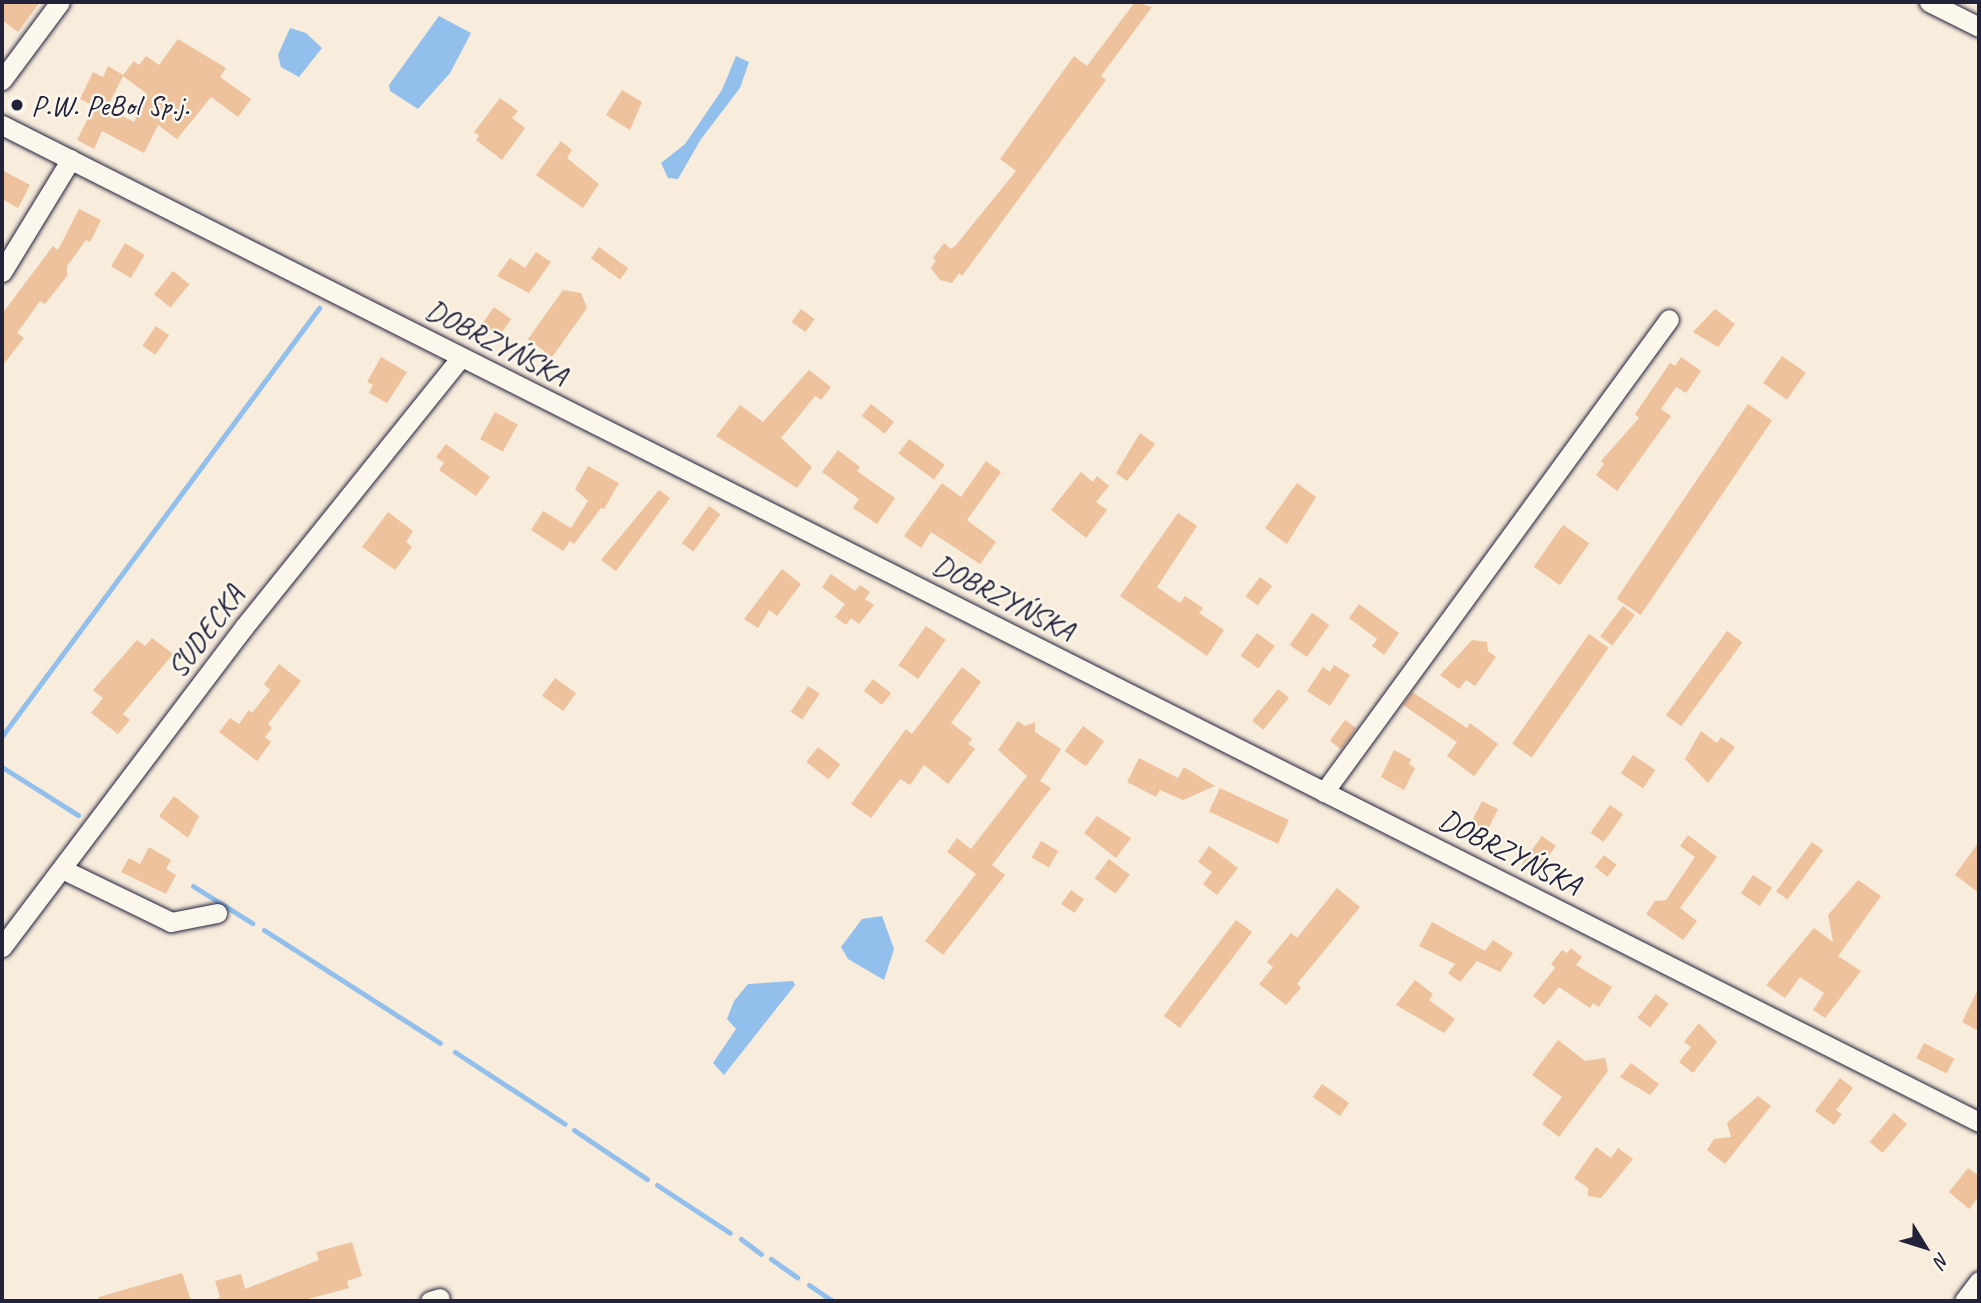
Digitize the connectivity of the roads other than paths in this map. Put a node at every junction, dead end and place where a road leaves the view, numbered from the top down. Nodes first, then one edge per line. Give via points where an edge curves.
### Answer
1 (60, 2) edge
2 (1929, 2) edge
3 (1979, 27) edge
4 (2, 80) edge
5 (2, 125) edge
6 (71, 159) junction
7 (2, 272) edge
8 (1670, 319) dead end
9 (461, 357) junction
10 (1324, 792) junction
11 (62, 869) junction
12 (217, 913) dead end
13 (2, 947) edge
14 (1979, 1122) edge
15 (1979, 1281) edge
16 (1964, 1301) edge

1 - 4 street
2 - 3 street
5 - 6 street, DOBRZYŃSKA
6 - 7 street
6 - 9 street, DOBRZYŃSKA
8 - 10 street
9 - 10 street, DOBRZYŃSKA
9 - 11 street, SUDECKA via 244,627
10 - 14 street, DOBRZYŃSKA
11 - 12 street via 172,922
11 - 13 street, SUDECKA
15 - 16 street

